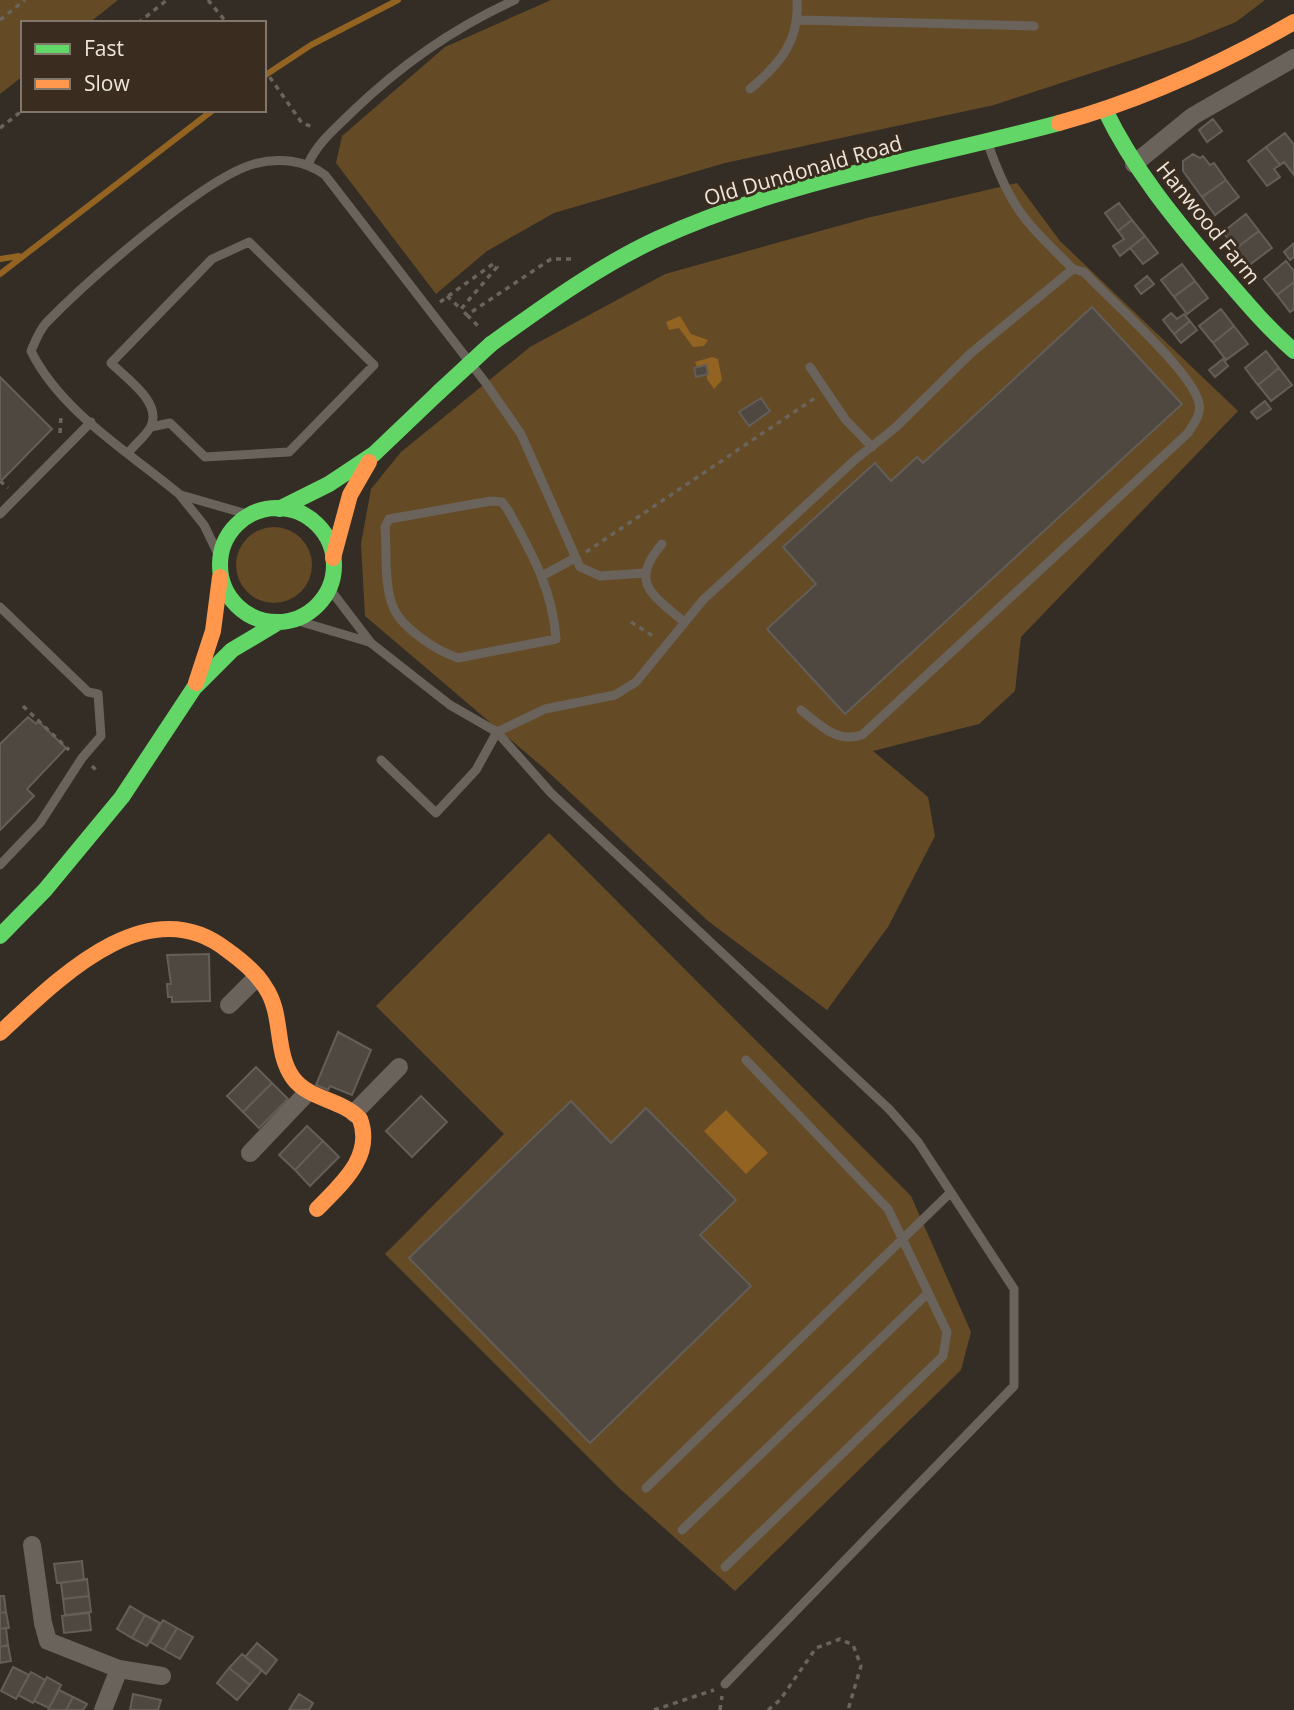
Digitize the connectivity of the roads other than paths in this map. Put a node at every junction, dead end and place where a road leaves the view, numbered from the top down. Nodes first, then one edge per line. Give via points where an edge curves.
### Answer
1 (515, 0) edge
2 (797, 0) edge
3 (1294, 8) edge
4 (798, 20) junction
5 (1294, 22) edge
6 (1034, 26) dead end
7 (1278, 32) junction
8 (1294, 58) edge
9 (750, 89) dead end
10 (1105, 110) junction
11 (987, 142) junction
12 (308, 164) junction
13 (1134, 164) junction
14 (1073, 269) junction
15 (1294, 351) edge
16 (810, 367) dead end
17 (152, 404) junction
18 (91, 422) junction
19 (170, 423) junction
20 (151, 427) junction
21 (872, 447) junction
22 (129, 452) junction
23 (374, 454) junction
24 (179, 494) junction
25 (279, 509) junction
26 (0, 514) edge
27 (250, 515) junction
28 (662, 544) dead end
29 (220, 558) junction
30 (333, 558) junction
31 (575, 558) junction
32 (645, 573) junction
33 (542, 576) junction
34 (220, 577) junction
35 (329, 588) junction
36 (0, 607) edge
37 (287, 621) junction
38 (684, 622) junction
39 (371, 643) junction
40 (194, 688) junction
41 (802, 710) dead end
42 (497, 732) junction
43 (381, 760) dead end
44 (0, 864) edge
45 (0, 936) edge
46 (257, 977) junction
47 (229, 1005) dead end
48 (0, 1033) edge
49 (746, 1060) dead end
50 (399, 1067) dead end
51 (308, 1092) junction
52 (354, 1113) junction
53 (250, 1153) dead end
54 (950, 1193) junction
55 (317, 1209) dead end
56 (901, 1239) junction
57 (928, 1293) junction
58 (646, 1488) dead end
59 (682, 1530) dead end
60 (32, 1545) dead end
61 (725, 1567) dead end
62 (119, 1669) junction
63 (162, 1676) dead end
64 (724, 1684) road end
65 (103, 1710) edge

1 - 12 lane via 434,42 393,72 322,141
2 - 4 lane
3 - 7 street
4 - 6 lane
4 - 9 lane via 786,53
5 - 7 street, Old Dundonald Road
7 - 10 street, Old Dundonald Road via 1230,58
8 - 13 street via 1193,116
10 - 11 street, Old Dundonald Road
10 - 13 street, Hanwood Farm
11 - 14 lane via 1014,207
11 - 23 street, Old Dundonald Road, bridge via 764,200 679,230 623,257 562,293 491,344
12 - 18 lane via 270,160 220,181 174,213 44,325 32,351 40,369
12 - 31 lane via 325,175 521,434
13 - 15 street, Hanwood Farm via 1269,331
14 - 21 lane via 971,353
14 - 41 lane via 1084,272 1181,373 1199,402 1199,415 1188,433 862,736 835,736
16 - 21 lane via 845,419
17 - 19 lane
17 - 19 lane via 111,363 212,258 249,242 374,365 289,452 205,457
17 - 20 lane
18 - 22 lane
18 - 26 lane
19 - 20 lane
20 - 22 lane
21 - 38 lane
22 - 24 lane
23 - 25 street, Old Dundonald Road
23 - 30 street, Old Dundonald Road via 350,495
24 - 27 lane
24 - 29 lane via 204,525
25 - 27 street
25 - 30 street via 314,522 329,542
27 - 29 street via 231,531
28 - 32 lane
29 - 34 street
30 - 35 street
31 - 32 lane via 580,567 600,576
31 - 33 lane
32 - 38 lane via 649,589
33 - 33 lane via 554,609 556,639 458,658 444,653 401,620 391,604 385,527 389,519 491,500 502,502
34 - 37 street via 243,612 259,620
34 - 40 street via 213,631
35 - 37 street via 318,605
35 - 39 lane
36 - 44 lane via 88,692 98,694 101,736 40,823
37 - 39 lane
37 - 40 street via 232,650
38 - 42 lane via 635,682 615,695 545,709
39 - 42 lane via 450,705
40 - 45 street via 122,797
42 - 43 lane via 476,769 436,813
42 - 54 lane via 551,793 889,1109 918,1142
46 - 47 street
46 - 48 street via 217,938 177,928 145,929 120,938 61,977
46 - 51 street via 274,1007 288,1071 296,1085
49 - 56 lane via 888,1209
50 - 52 street
51 - 52 street
51 - 53 street
52 - 55 street via 364,1128 364,1145 354,1170
54 - 56 lane
54 - 64 lane via 1014,1289 1014,1387
56 - 57 lane
56 - 58 lane
57 - 59 lane
57 - 61 lane via 947,1332 943,1356
60 - 62 street via 48,1641
62 - 63 street
62 - 65 street

